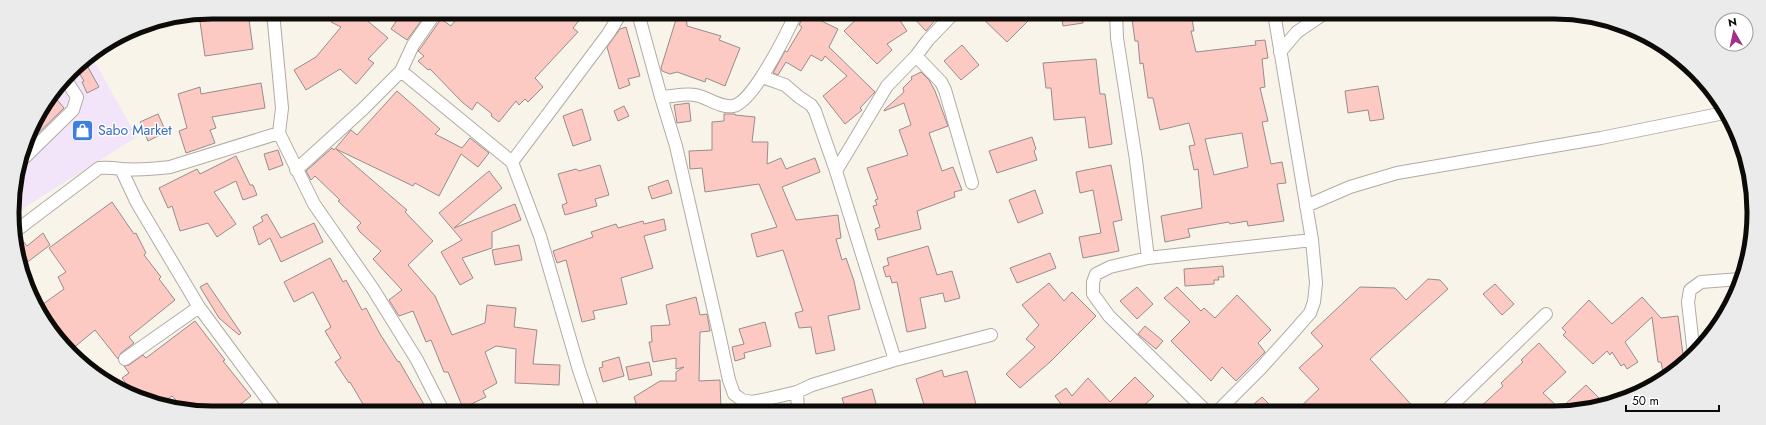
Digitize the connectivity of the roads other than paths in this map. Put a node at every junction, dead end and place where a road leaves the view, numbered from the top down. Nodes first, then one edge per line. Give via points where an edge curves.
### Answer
1 (274, 19) edge
2 (431, 19) edge
3 (617, 19) edge
4 (640, 19) edge
5 (794, 19) edge
6 (948, 19) edge
7 (1116, 19) edge
8 (1275, 19) edge
9 (1316, 19) edge
10 (1280, 52) junction
11 (916, 56) junction
12 (401, 71) junction
13 (762, 77) junction
14 (68, 84) edge
15 (661, 98) junction
16 (1720, 114) edge
17 (279, 133) junction
18 (28, 154) edge
19 (512, 162) junction
20 (121, 169) junction
21 (296, 170) junction
22 (836, 171) junction
23 (972, 183) dead end
24 (1306, 206) junction
25 (19, 227) edge
26 (1312, 240) junction
27 (1148, 258) junction
28 (1735, 280) edge
29 (199, 307) junction
30 (1546, 314) dead end
31 (991, 335) dead end
32 (1693, 346) edge
33 (125, 359) dead end
34 (895, 360) junction
35 (797, 392) junction
36 (272, 406) edge
37 (440, 406) edge
38 (591, 406) edge
39 (798, 406) edge
40 (1201, 406) edge
41 (1223, 406) edge
42 (1451, 406) edge

1 - 17 street via 282,108
2 - 12 street via 413,45
3 - 19 street
4 - 15 street
5 - 13 street
6 - 11 street
7 - 27 street
8 - 10 street
9 - 10 street via 1297,32
10 - 24 street
11 - 22 street via 887,86
11 - 23 street via 945,90
12 - 19 street
12 - 21 street
13 - 15 street via 747,96 733,106 717,104 695,95
13 - 22 street via 785,85 811,105
14 - 18 street via 77,97 73,110
15 - 35 street via 688,192 728,380 734,394 742,400 752,402
16 - 24 street via 1601,138 1397,173
17 - 20 street via 170,167
17 - 21 street
19 - 38 street via 540,236
20 - 25 street via 99,168
20 - 29 street via 137,203
21 - 37 street via 314,204 373,289 417,360
22 - 34 street
24 - 26 street
26 - 27 street
26 - 41 street via 1316,283 1310,313
27 - 40 street via 1115,265 1096,274 1093,294 1109,316
28 - 32 street via 1701,282 1690,290 1688,302
29 - 33 street
29 - 36 street
30 - 42 street
31 - 34 street
34 - 35 street
35 - 39 street

